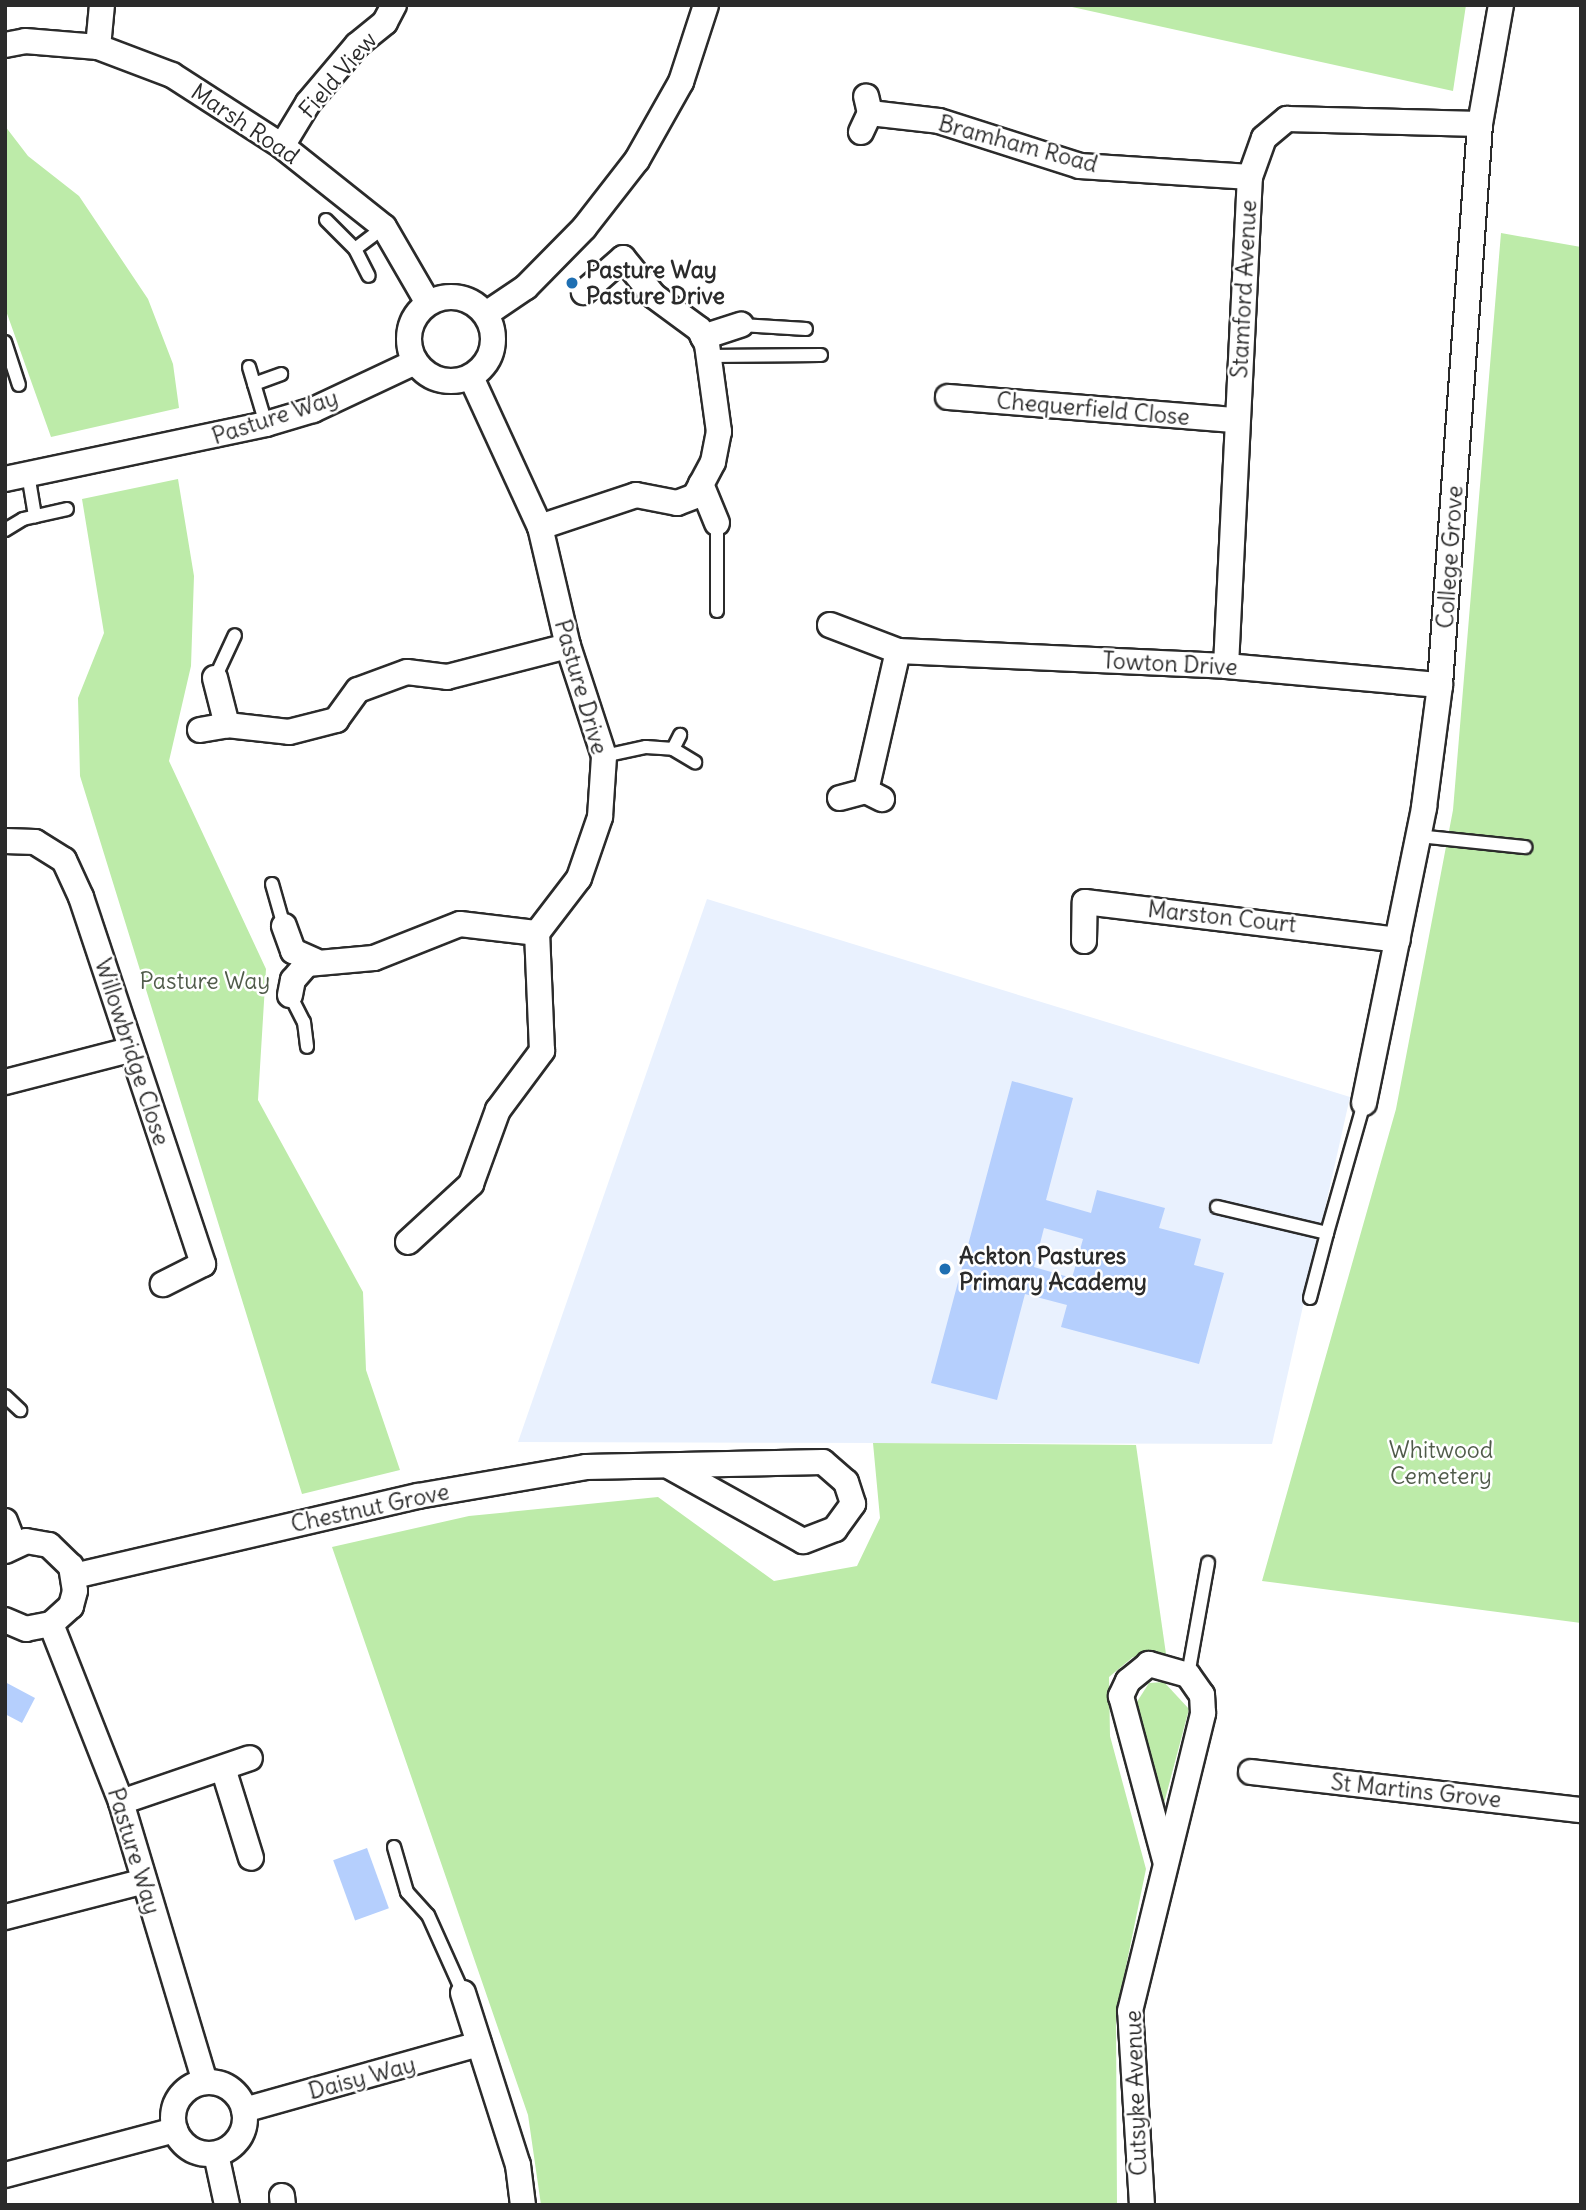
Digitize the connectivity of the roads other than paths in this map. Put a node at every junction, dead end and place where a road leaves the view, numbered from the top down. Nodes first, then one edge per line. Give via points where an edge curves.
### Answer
1 (102, 5) edge
2 (394, 5) edge
3 (706, 5) edge
4 (1501, 5) edge
5 (5, 45) edge
6 (98, 47) junction
7 (866, 113) dead end
8 (1480, 124) junction
9 (282, 146) junction
10 (1250, 177) junction
11 (326, 220) dead end
12 (384, 227) junction
13 (355, 249) junction
14 (369, 276) dead end
15 (584, 292) dead end
16 (428, 303) junction
17 (486, 314) junction
18 (741, 325) joint
19 (806, 329) dead end
20 (5, 342) edge
21 (706, 347) junction
22 (821, 355) dead end
23 (415, 362) junction
24 (249, 368) dead end
25 (281, 374) dead end
26 (471, 377) junction
27 (254, 384) junction
28 (19, 385) dead end
29 (945, 396) dead end
30 (1237, 420) junction
31 (266, 424) junction
32 (17, 477) edge
33 (701, 484) junction
34 (67, 509) dead end
35 (35, 516) junction
36 (717, 523) joint
37 (540, 527) junction
38 (5, 530) edge
39 (717, 611) dead end
40 (830, 625) dead end
41 (236, 635) dead end
42 (568, 646) junction
43 (898, 651) junction
44 (1226, 666) junction
45 (215, 678) joint
46 (1440, 685) junction
47 (227, 725) junction
48 (200, 730) dead end
49 (680, 735) dead end
50 (673, 749) junction
51 (604, 756) junction
52 (695, 762) dead end
53 (839, 798) dead end
54 (1418, 836) junction
55 (5, 841) edge
56 (1525, 847) dead end
57 (272, 884) dead end
58 (284, 926) joint
59 (537, 933) junction
60 (1398, 940) junction
61 (1084, 941) dead end
62 (315, 961) junction
63 (290, 995) joint
64 (307, 1047) dead end
65 (130, 1050) junction
66 (5, 1082) edge
67 (1364, 1103) joint
68 (1217, 1207) dead end
69 (1328, 1233) junction
70 (408, 1242) dead end
71 (163, 1284) dead end
72 (1310, 1298) dead end
73 (5, 1396) edge
74 (20, 1410) dead end
75 (670, 1467) junction
76 (5, 1521) edge
77 (9, 1548) edge
78 (1208, 1563) dead end
79 (74, 1576) junction
80 (5, 1620) edge
81 (51, 1624) junction
82 (1188, 1675) junction
83 (250, 1758) dead end
84 (223, 1768) junction
85 (1251, 1772) dead end
86 (121, 1802) junction
87 (1581, 1810) edge
88 (394, 1847) dead end
89 (251, 1858) dead end
90 (1165, 1860) junction
91 (141, 1882) junction
92 (5, 1917) edge
93 (463, 1993) joint
94 (479, 2044) junction
95 (205, 2081) junction
96 (244, 2110) junction
97 (174, 2130) junction
98 (216, 2154) junction
99 (5, 2175) edge
100 (227, 2205) edge
101 (523, 2205) edge
102 (1142, 2205) edge

1 - 6 street
2 - 9 street, Field View via 385,22 357,45 308,103
3 - 17 street via 681,82 636,160 584,228 526,287
4 - 8 street, College Grove
5 - 6 street, Marsh Road via 25,41
6 - 9 street, Marsh Road via 172,75
7 - 10 street, Bramham Road via 939,121 1080,166
8 - 10 street, Stamford Avenue via 1287,119 1264,138
8 - 46 street, College Grove
9 - 12 street, Marsh Road
10 - 30 street, Stamford Avenue
11 - 13 lane
12 - 13 lane
12 - 16 street, Marsh Road
13 - 14 lane
15 - 21 street via 623,258
16 - 17 street via 461,297
16 - 23 street via 409,333
17 - 26 street via 494,335 492,351
18 - 19 lane
18 - 21 street
20 - 28 lane
21 - 22 lane
21 - 33 street via 719,432 713,462
23 - 26 street via 441,381
23 - 31 street, Pasture Way via 313,410
24 - 27 lane
25 - 27 lane
26 - 37 street, Pasture Drive
27 - 31 lane
29 - 30 street, Chequerfield Close
30 - 44 street, Stamford Avenue
31 - 32 street, Pasture Way
32 - 35 lane
33 - 36 street
33 - 37 street via 695,496 677,503 636,495
34 - 35 lane
35 - 38 lane
36 - 39 lane
37 - 42 street, Pasture Drive
40 - 43 street, Towton Drive
41 - 45 lane
42 - 47 street via 447,677 407,673 358,690 335,720 289,733
42 - 51 street, Pasture Drive
43 - 44 street, Towton Drive
43 - 53 street via 874,795
44 - 46 street, Towton Drive
45 - 47 street
46 - 54 street, College Grove
47 - 48 street
49 - 50 lane
50 - 51 lane via 646,747
50 - 52 lane
51 - 59 street, Pasture Drive via 600,817 579,877
54 - 56 lane
54 - 60 street, College Grove
55 - 65 street, Willowbridge Close via 35,842 64,860
57 - 58 lane
58 - 62 street via 293,951
59 - 62 street via 460,924 374,958
59 - 70 street via 542,1051 498,1110 471,1184
60 - 61 street, Marston Court via 1085,902
60 - 67 street, College Grove
62 - 63 street via 300,969
63 - 64 lane via 304,1022
65 - 66 street
65 - 71 street, Willowbridge Close via 203,1264
67 - 69 lane
68 - 69 lane
69 - 72 lane
73 - 74 lane
75 - 75 street, Chestnut Grove via 823,1462 846,1482 853,1504 835,1529 803,1541
75 - 79 street, Chestnut Grove via 586,1467 418,1496
76 - 77 street
77 - 79 street via 49,1545 62,1554
78 - 82 lane
79 - 81 street via 71,1606
80 - 81 street via 26,1629
81 - 86 street, Pasture Way
82 - 90 street, Cutsyke Avenue via 1202,1695 1203,1713
82 - 90 street, Cutsyke Avenue via 1149,1664 1128,1681 1121,1696
83 - 84 street
84 - 86 street
84 - 89 street
85 - 87 street, St Martins Grove
86 - 91 street, Pasture Way
88 - 93 lane via 407,1892 428,1915
90 - 102 street, Cutsyke Avenue via 1130,2011
91 - 92 street
91 - 95 street, Pasture Way via 183,1995
93 - 94 street
94 - 96 street, Daisy Way
94 - 101 street via 518,2165
95 - 96 street via 234,2091
95 - 97 street via 180,2096
96 - 98 street via 244,2132 237,2143
97 - 98 street via 186,2146
97 - 99 street
98 - 100 street

